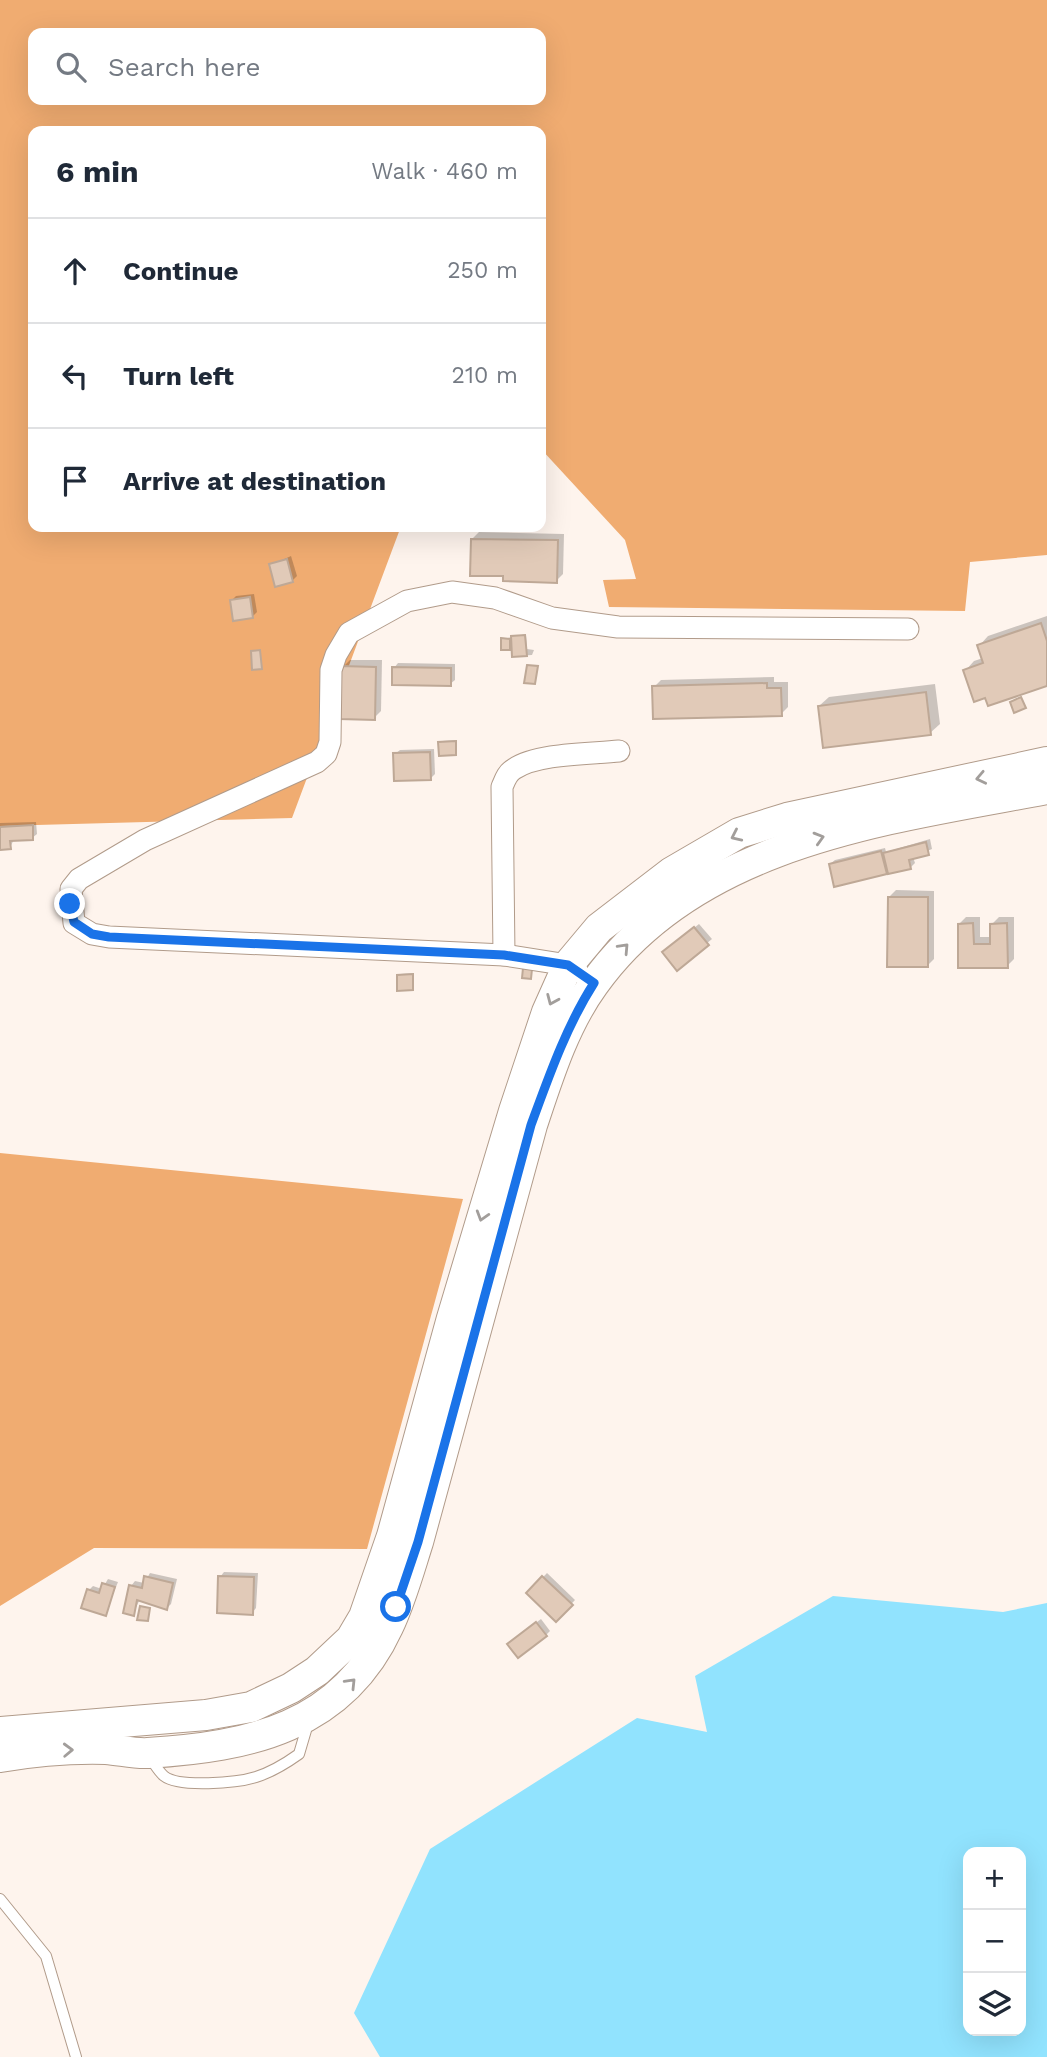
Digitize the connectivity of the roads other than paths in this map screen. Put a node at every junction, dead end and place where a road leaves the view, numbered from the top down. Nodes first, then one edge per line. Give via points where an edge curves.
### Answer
1 (908, 629) dead end
2 (619, 751) dead end
3 (1047, 762) edge
4 (1047, 789) edge
5 (504, 955) junction
6 (568, 965) junction
7 (594, 983) junction
8 (0, 1732) edge
9 (0, 1757) edge
10 (0, 1899) edge
11 (76, 2057) edge

1 - 5 street via 618,627 552,618 495,598 452,592 407,601 349,632 336,655 331,670 330,742 317,762 145,840 79,879 71,889 74,922 92,934 109,937
2 - 5 street via 537,760 506,776 502,788
3 -> 6 main road via 787,818 739,833 672,872 627,906 599,928
7 -> 4 main road via 621,950 661,915 740,866 772,852 838,833
5 - 6 street
6 - 7 street
6 -> 8 main road via 514,1111 382,1568 351,1639 317,1671 251,1707
9 -> 7 main road via 63,1750 146,1753 265,1736 310,1716 355,1679 374,1654 396,1607 418,1542 531,1125 552,1067
10 - 11 lane via 46,1956

